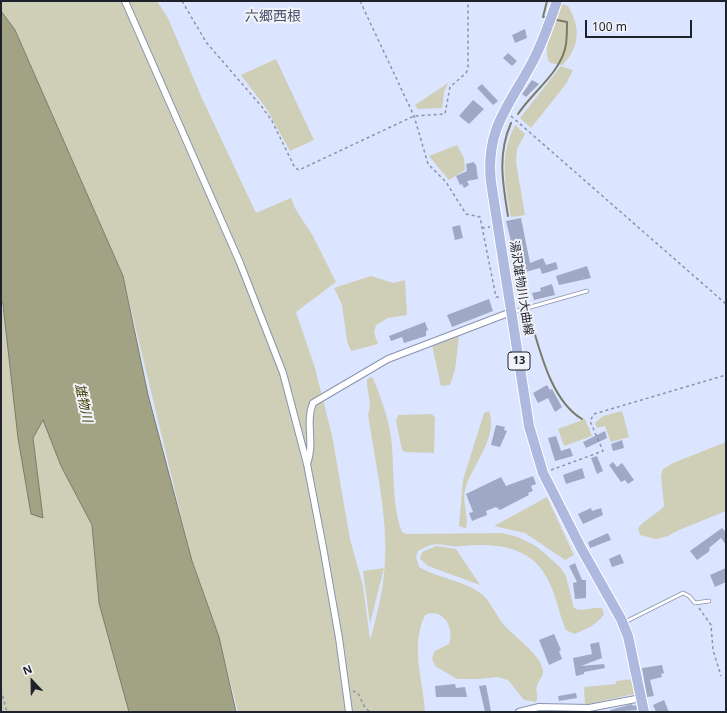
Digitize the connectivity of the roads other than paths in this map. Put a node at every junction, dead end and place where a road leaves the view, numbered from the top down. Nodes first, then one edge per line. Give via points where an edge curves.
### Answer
1 (125, 1) edge
2 (557, 1) edge
3 (587, 291) dead end
4 (511, 312) junction
5 (307, 464) junction
6 (709, 601) dead end
7 (623, 623) junction
8 (641, 698) junction
9 (349, 712) edge
10 (519, 712) edge
11 (644, 712) edge

1 - 5 street via 240,263 283,372
2 - 4 main road, 湯沢雄物川大曲線 / 13 via 534,60 504,110 492,140 490,168
3 - 4 lane
4 - 5 street via 388,359 314,403 310,423 311,454
4 - 7 main road, 湯沢雄物川大曲線 / 13 via 529,426 543,473
5 - 9 street via 332,591
6 - 7 lane via 695,603 686,593 679,594
7 - 8 main road, 湯沢雄物川大曲線 / 13
8 - 10 street via 589,708 539,707
8 - 11 main road, 湯沢雄物川大曲線 / 13

